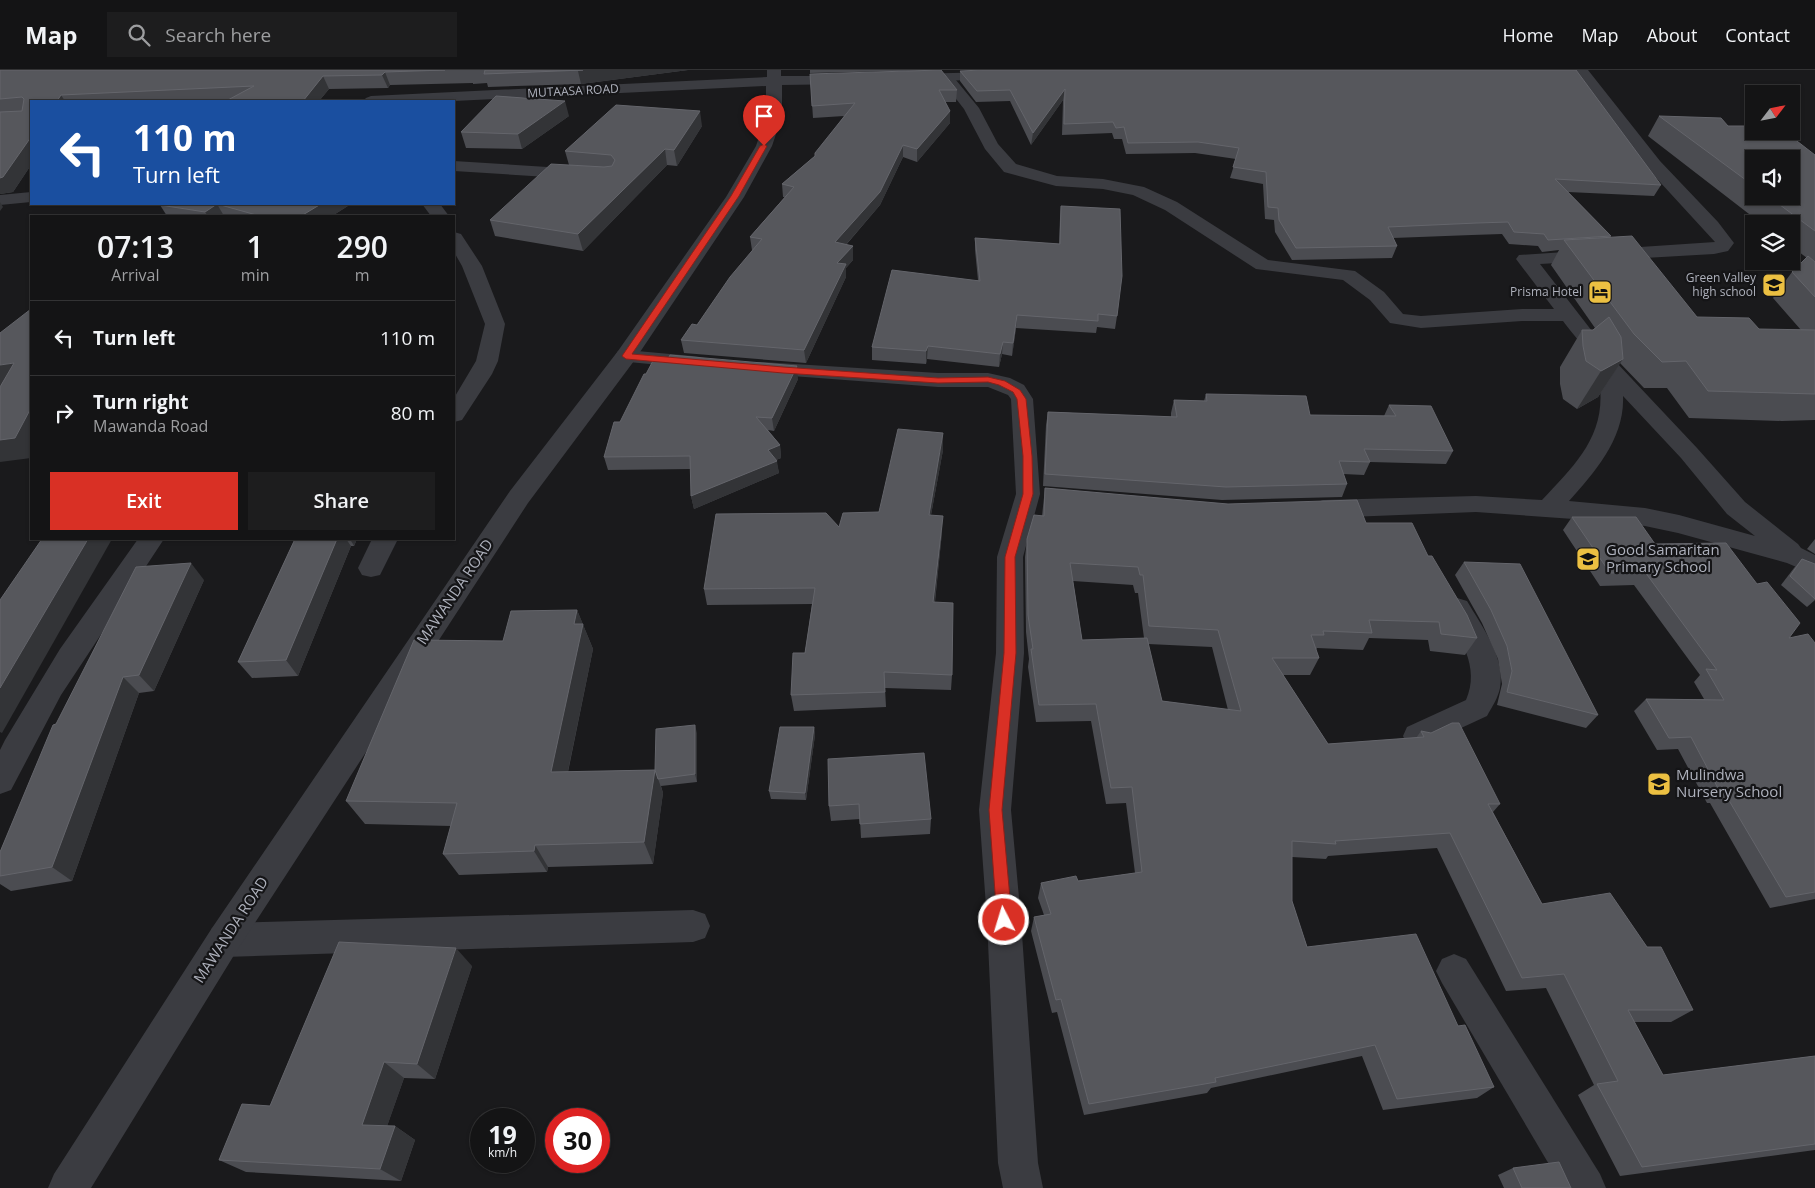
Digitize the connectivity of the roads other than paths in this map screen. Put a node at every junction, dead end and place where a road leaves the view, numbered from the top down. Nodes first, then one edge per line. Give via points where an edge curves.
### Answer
1 (1580, 70) edge
2 (1008, 75) edge
3 (775, 76) edge
4 (898, 78) edge
5 (946, 78) junction
6 (860, 79) edge
7 (387, 100) edge
8 (455, 166) edge
9 (599, 175) edge
10 (30, 197) edge
11 (0, 200) edge
12 (455, 240) edge
13 (1568, 315) junction
14 (626, 356) junction
15 (715, 364) edge
16 (744, 366) edge
17 (1608, 367) junction
18 (455, 413) edge
19 (1398, 507) junction
20 (1549, 508) junction
21 (1300, 509) edge
22 (1412, 531) edge
23 (150, 540) edge
24 (385, 540) edge
25 (1805, 561) edge
26 (371, 568) dead end
27 (1446, 589) edge
28 (1418, 736) edge
29 (0, 781) edge
30 (693, 926) dead end
31 (224, 940) junction
32 (1454, 971) dead end
33 (68, 1188) edge
34 (1023, 1188) edge
35 (1586, 1188) edge

1 - 13 street via 1664,177 1716,229 1725,243 1714,248 1526,259
2 - 5 street
3 - 6 street, MUTAASA ROAD
3 - 7 street, MUTAASA ROAD
3 - 14 street, MAWANDA ROAD via 770,128 756,160
4 - 5 street
5 - 13 street via 971,108 990,146 1010,168 1056,181 1103,184 1138,191 1171,206 1263,265 1348,275 1377,296 1398,319 1421,322
8 - 9 street
10 - 11 street
12 - 18 street via 472,266 496,324 487,361
13 - 17 street
14 - 15 street
14 - 31 street, MAWANDA ROAD via 518,497
16 - 34 street via 938,380 988,380 1002,382 1016,390 1022,399 1027,456 1039,495 1010,557 1010,653 995,810 1018,1163
17 - 20 street via 1612,407 1609,424 1594,455
17 - 25 street via 1690,453 1736,508
19 - 20 street via 1476,504
19 - 21 street
19 - 22 street
20 - 25 street via 1645,517
23 - 29 street via 68,657
24 - 26 street
27 - 28 street via 1483,660 1486,684 1477,708
30 - 31 street
31 - 33 street, MAWANDA ROAD
32 - 35 street

